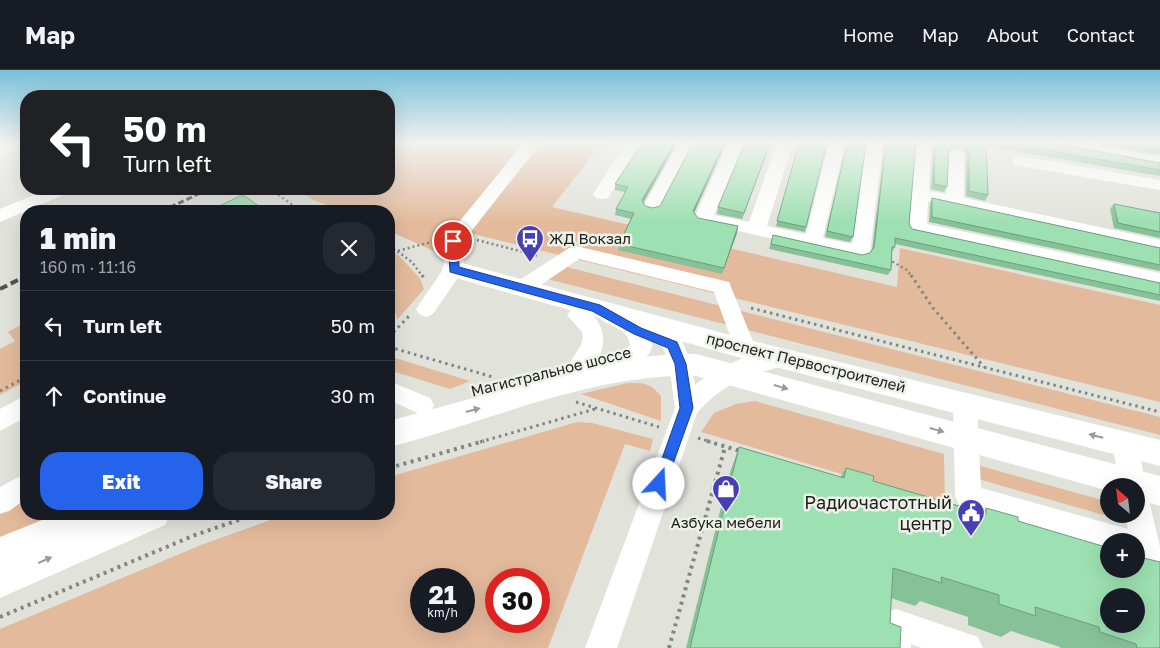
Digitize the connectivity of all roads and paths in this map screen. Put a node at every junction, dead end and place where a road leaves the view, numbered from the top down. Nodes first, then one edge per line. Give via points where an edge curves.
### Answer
1 (510, 170) edge
2 (617, 170) edge
3 (671, 170) edge
4 (724, 170) edge
5 (776, 170) edge
6 (830, 170) edge
7 (871, 170) edge
8 (921, 170) edge
9 (956, 170) edge
10 (1076, 170) edge
11 (1160, 185) edge
12 (602, 194) dead end
13 (920, 194) junction
14 (48, 195) edge
15 (277, 195) edge
16 (956, 201) junction
17 (25, 205) edge
18 (292, 205) edge
19 (652, 206) edge
20 (20, 207) edge
21 (0, 216) edge
22 (756, 230) junction
23 (458, 235) junction
24 (813, 242) junction
25 (1160, 246) edge
26 (397, 251) edge
27 (860, 252) junction
28 (562, 261) junction
29 (451, 274) junction
30 (1160, 280) edge
31 (522, 288) junction
32 (728, 302) junction
33 (426, 309) dead end
34 (587, 312) junction
35 (639, 340) junction
36 (395, 349) edge
37 (677, 354) junction
38 (739, 361) junction
39 (985, 368) junction
40 (586, 370) junction
41 (493, 377) dead end
42 (20, 380) edge
43 (0, 391) edge
44 (395, 394) edge
45 (568, 400) dead end
46 (965, 403) junction
47 (596, 408) junction
48 (20, 409) edge
49 (1160, 412) edge
50 (395, 414) edge
51 (424, 414) junction
52 (682, 420) junction
53 (0, 421) edge
54 (395, 431) edge
55 (967, 439) junction
56 (1125, 444) junction
57 (725, 446) junction
58 (744, 452) edge
59 (1160, 453) edge
60 (395, 466) edge
61 (1100, 478) edge
62 (1137, 478) edge
63 (20, 489) edge
64 (0, 502) edge
65 (81, 520) edge
66 (139, 520) edge
67 (239, 520) edge
68 (1100, 534) edge
69 (0, 554) edge
70 (1145, 570) edge
71 (0, 580) edge
72 (1160, 614) edge
73 (0, 617) edge
74 (601, 648) edge
75 (669, 648) edge
76 (895, 648) edge
77 (967, 648) edge

1 - 23 street
2 - 12 street
3 - 19 street
4 - 22 street via 703,218
5 - 22 street
6 - 24 street
7 - 27 street
8 - 13 street
9 - 16 street
10 - 11 street
13 - 16 street
13 - 30 street via 917,228
14 - 17 street
15 - 18 path
16 - 25 street
20 - 21 street
22 - 24 street
23 - 26 path
23 - 28 path
23 - 29 street via 453,241
24 - 27 street
27 - 39 path via 887,258 907,270 933,308
28 - 31 street
28 - 32 street via 576,252 722,287
29 - 31 main road, проспект Первостроителей
29 - 33 street
29 - 34 main road
31 - 34 main road, проспект Первостроителей
32 - 38 street
32 - 39 path
34 - 35 main road
34 - 38 main road, проспект Первостроителей
34 - 40 street via 595,338
35 - 37 main road, Магистральное шоссе
35 - 40 main road, Магистральное шоссе
36 - 41 path
37 - 38 main road, Магистральное шоссе via 696,365
37 - 40 main road, Магистральное шоссе via 641,366
37 - 52 street
38 - 46 main road, проспект Первостроителей via 780,358
38 - 52 street via 704,389
38 -> 55 main road, проспект Первостроителей
39 - 49 path
40 - 51 main road, Магистральное шоссе
42 - 43 path
44 - 51 street
45 - 47 path
46 - 55 street
56 -> 46 main road, проспект Первостроителей
47 - 52 path
47 - 60 path
48 - 53 street
50 - 51 main road, Магистральное шоссе
51 - 54 main road, Магистральное шоссе
52 - 57 path
52 - 74 street
55 - 61 main road, проспект Первостроителей
55 - 68 street via 968,496
56 - 59 main road, проспект Первостроителей
56 - 62 street
57 - 58 path
57 - 75 path
63 - 64 street
65 - 69 main road
71 -> 66 main road
67 - 73 path via 195,535
70 - 72 street
76 - 77 street via 896,624

